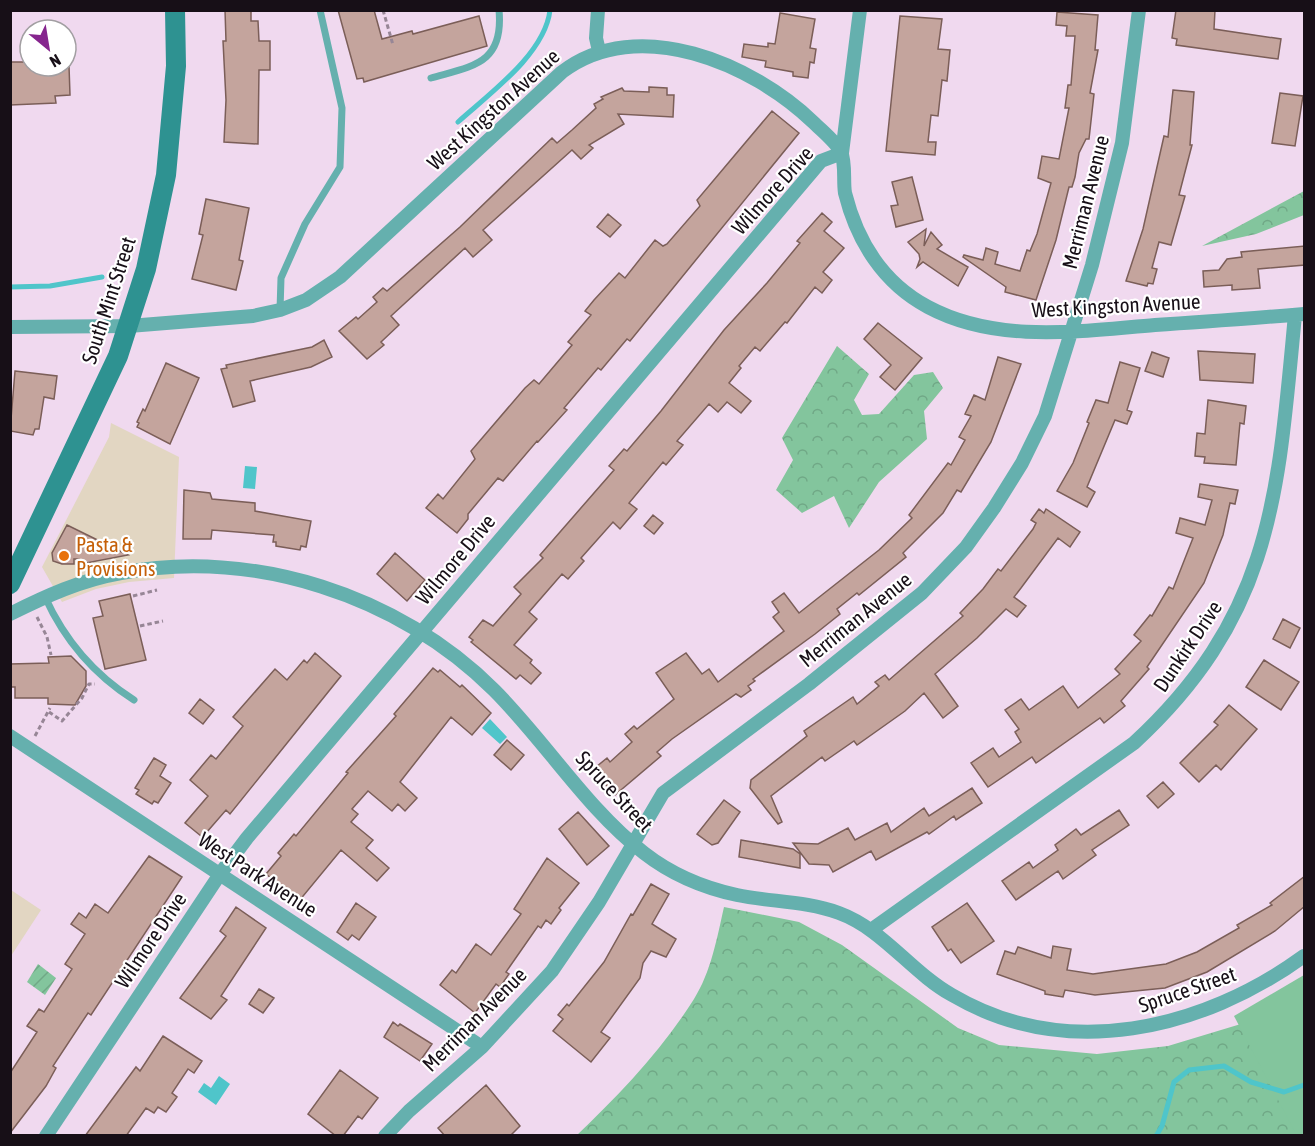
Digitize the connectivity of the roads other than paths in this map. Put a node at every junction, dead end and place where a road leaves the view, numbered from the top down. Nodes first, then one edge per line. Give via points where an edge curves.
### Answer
1 (175, 10) edge
2 (320, 10) edge
3 (499, 10) edge
4 (598, 10) edge
5 (860, 10) edge
6 (1139, 10) edge
7 (599, 51) junction
8 (431, 78) dead end
9 (842, 153) junction
10 (280, 310) junction
11 (1300, 314) edge
12 (129, 326) junction
13 (10, 327) edge
14 (1072, 332) junction
15 (10, 584) edge
16 (45, 597) junction
17 (10, 614) edge
18 (420, 632) junction
19 (134, 700) dead end
20 (10, 736) edge
21 (632, 844) junction
22 (220, 874) junction
23 (871, 930) junction
24 (1305, 956) edge
25 (482, 1047) junction
26 (46, 1136) edge
27 (385, 1136) edge

1 - 12 street, South Mint Street via 175,84 166,175 155,234
2 - 10 lane via 342,108 340,167 305,224 281,278
3 - 8 lane via 501,26 494,49 481,64
4 - 7 street
5 - 9 street, Wilmore Drive
6 - 14 street, Merriman Avenue via 1122,143
7 - 9 street, West Kingston Avenue via 618,47 664,48 726,66 760,81 803,112
7 - 10 street, West Kingston Avenue via 556,76 329,286
9 - 14 street, West Kingston Avenue via 845,191 853,220 873,259 903,291 927,307 981,326 1026,332
9 - 18 street, Wilmore Drive via 821,161
10 - 12 street, West Kingston Avenue via 245,317
11 - 14 street, West Kingston Avenue
11 - 23 street, Dunkirk Drive via 1269,525 1240,606 1206,663 1165,714 1134,743
12 - 13 street, West Kingston Avenue
12 - 15 street, South Mint Street
14 - 21 street, Merriman Avenue via 1034,440 966,547 922,593 679,779 655,803
16 - 17 street, Spruce Street
16 - 18 street, Spruce Street via 117,573 178,566 217,567 289,578 332,590
16 - 19 lane via 57,622 86,662
18 - 21 street, Spruce Street via 490,687
18 - 22 street, Wilmore Drive
20 - 22 street, West Park Avenue
21 - 23 street, Spruce Street via 664,867 707,887 817,906 841,913
21 - 25 street, Merriman Avenue via 594,911 552,971
22 - 25 street, West Park Avenue
22 - 26 street, Wilmore Drive
23 - 24 street, Spruce Street via 951,995 1012,1022 1065,1032 1136,1029 1191,1014 1260,984
25 - 27 street, Merriman Avenue

